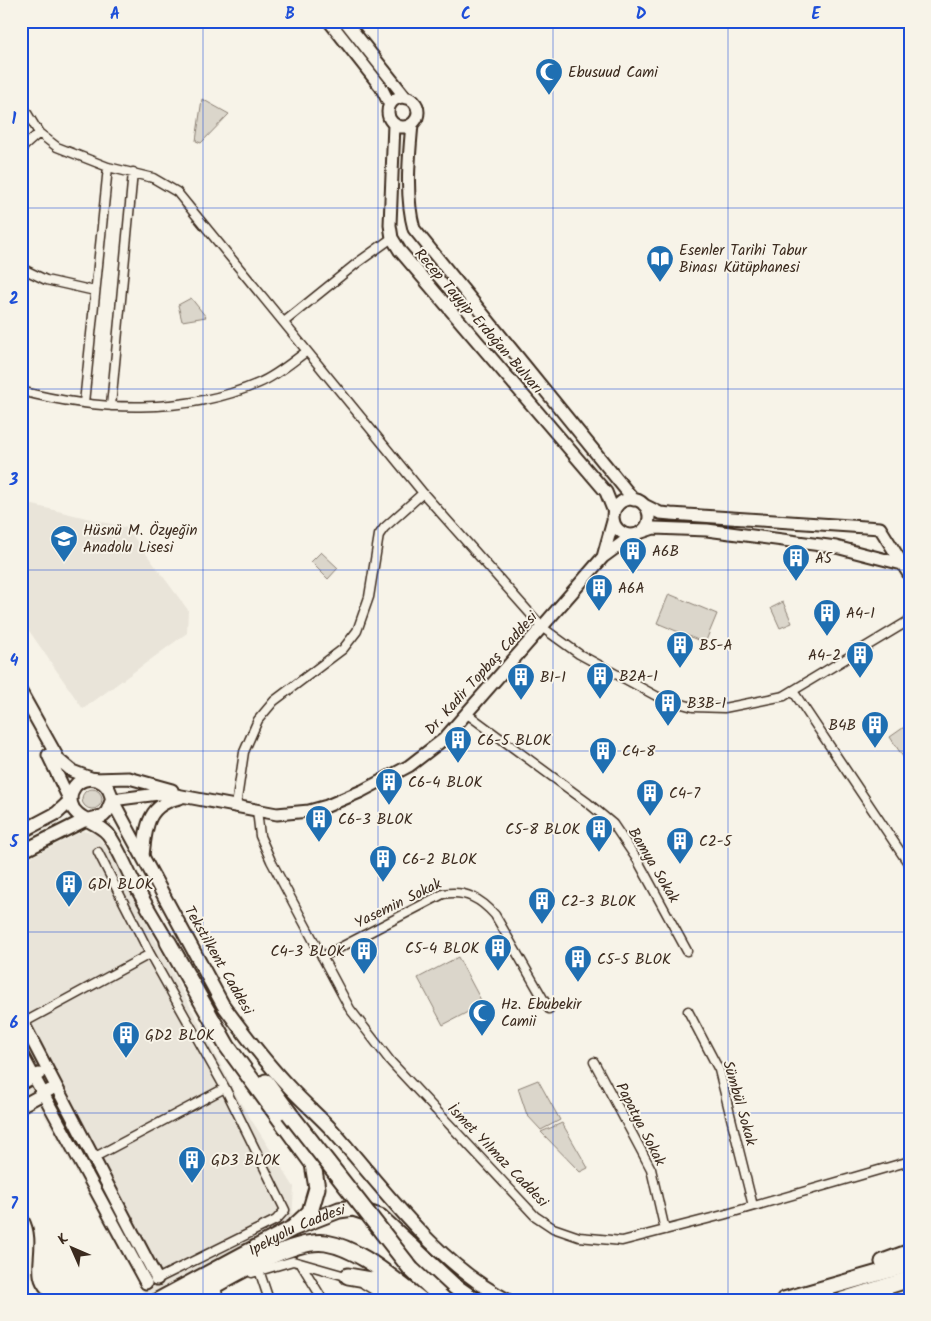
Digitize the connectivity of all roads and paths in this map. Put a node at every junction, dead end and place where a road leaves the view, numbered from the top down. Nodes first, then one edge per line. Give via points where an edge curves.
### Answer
1 (329, 21) edge
2 (345, 21) edge
3 (406, 98) junction
4 (21, 103) edge
5 (390, 106) junction
6 (394, 124) junction
7 (412, 124) junction
8 (39, 132) junction
9 (21, 149) edge
10 (108, 167) junction
11 (133, 172) junction
12 (392, 238) junction
13 (21, 268) edge
14 (95, 291) junction
15 (284, 322) junction
16 (307, 351) junction
17 (21, 391) edge
18 (84, 403) junction
19 (111, 406) junction
20 (423, 493) junction
21 (639, 502) junction
22 (614, 516) junction
23 (636, 534) junction
24 (602, 557) junction
25 (902, 564) junction
26 (910, 576) edge
27 (910, 620) edge
28 (543, 628) junction
29 (793, 691) junction
30 (21, 692) edge
31 (21, 705) edge
32 (466, 713) junction
33 (93, 779) junction
34 (192, 796) junction
35 (112, 800) junction
36 (70, 801) junction
37 (236, 806) junction
38 (257, 810) junction
39 (91, 820) junction
40 (21, 832) edge
41 (21, 852) edge
42 (98, 852) dead end
43 (143, 856) junction
44 (910, 866) edge
45 (168, 942) junction
46 (687, 951) dead end
47 (150, 954) junction
48 (322, 957) junction
49 (550, 1008) dead end
50 (688, 1011) dead end
51 (22, 1022) edge
52 (21, 1053) edge
53 (594, 1062) dead end
54 (49, 1068) junction
55 (34, 1077) junction
56 (21, 1084) edge
57 (57, 1086) junction
58 (225, 1088) junction
59 (44, 1093) junction
60 (21, 1106) edge
61 (95, 1157) junction
62 (910, 1161) edge
63 (81, 1164) junction
64 (753, 1206) junction
65 (21, 1221) edge
66 (293, 1228) junction
67 (665, 1230) junction
68 (910, 1252) edge
69 (302, 1264) junction
70 (910, 1264) edge
71 (259, 1270) junction
72 (348, 1276) junction
73 (157, 1279) junction
74 (910, 1279) edge
75 (146, 1283) joint
76 (910, 1288) edge
77 (217, 1291) junction
78 (811, 1291) junction
79 (380, 1297) edge
80 (37, 1300) edge
81 (159, 1300) edge
82 (188, 1300) edge
83 (199, 1300) edge
84 (219, 1300) edge
85 (268, 1300) edge
86 (323, 1300) edge
87 (390, 1300) edge
88 (409, 1300) edge
89 (421, 1300) edge
90 (444, 1300) edge
91 (474, 1300) edge
92 (508, 1300) edge
93 (784, 1300) edge
94 (843, 1300) edge
95 (866, 1300) edge

1 - 5 street via 381,87
2 - 3 street
3 - 5 street via 396,99
3 - 7 street via 417,109
4 - 8 street
5 - 6 street via 388,114
6 - 7 street via 400,127
6 - 12 street
7 - 21 street, Recep Tayyip Erdoğan Bulvarı via 409,153 414,229
8 - 9 street
8 - 10 street via 57,147
10 - 11 street
10 - 14 street
11 - 15 street via 153,178 177,192
11 - 19 street
12 - 15 street
12 - 22 street, Recep Tayyip Erdoğan Bulvarı via 606,492
13 - 14 street via 46,280
14 - 18 street
15 - 16 street
16 - 19 street via 261,383 215,397 158,406
16 - 20 street
17 - 18 street via 60,401
18 - 19 street
20 - 28 street
20 - 37 street via 380,535 369,596 358,631 343,649 274,701 258,720 244,752
21 - 22 street via 623,501
21 - 23 street via 649,521
21 - 25 street via 660,513 880,528
22 - 23 street via 623,533
22 - 24 street
23 - 24 street
23 - 25 street via 654,528 707,530 836,547
24 - 28 street, Dr. Kadir Topbaş Caddesi
25 - 26 street
27 - 29 street
28 - 29 street via 579,654 660,698 724,708 784,696
28 - 32 street, Dr. Kadir Topbaş Caddesi
29 - 44 street
30 - 33 street, Tekstilkent Caddesi via 59,760 72,771
31 - 36 street
32 - 38 street, Dr. Kadir Topbaş Caddesi via 444,739 409,766 362,791 309,811 276,814
32 - 46 street, Bamya Sokak via 613,824 638,861
33 - 34 street via 129,778
33 - 35 main road, Tekstilkent Caddesi via 105,783
33 - 36 main road via 77,784
34 - 35 street via 154,794
34 - 37 street, Dr. Kadir Topbaş Caddesi
34 - 43 street via 164,802 154,811 146,830
35 - 39 main road via 107,812
35 - 43 main road, Tekstilkent Caddesi
36 - 39 main road via 79,816
36 - 40 main road via 56,813
37 - 38 street, Dr. Kadir Topbaş Caddesi
38 - 48 street, İsmet Yılmaz Caddesi via 260,838
39 - 41 main road
39 - 45 main road via 108,834
42 - 47 street
43 - 92 main road, Tekstilkent Caddesi via 223,1005 245,1036 408,1218 466,1274
45 - 66 highway via 228,1046 312,1164 317,1188 310,1212
45 - 90 highway, bridge via 234,1040 290,1113 411,1268
47 - 51 street
47 - 58 street
48 - 49 street, Yasemin Sokak via 443,894 468,894 496,915
48 - 67 street, İsmet Yılmaz Caddesi via 350,1009 391,1062 535,1216 553,1228 579,1238 622,1240
50 - 64 street, Sümbül Sokak via 718,1070
51 - 54 street
52 - 55 street
53 - 67 street, Papatya Sokak via 651,1169
54 - 55 street
54 - 57 street
55 - 56 street
55 - 59 street
57 - 59 street
57 - 61 street
58 - 61 street
58 - 73 street via 285,1210 276,1220
59 - 60 street
59 - 63 street
61 - 63 street
61 - 73 street
62 - 64 street, İsmet Yılmaz Caddesi
63 - 75 street
64 - 67 street, İsmet Yılmaz Caddesi
65 - 80 highway via 26,1251 26,1284
66 - 81 highway, İpekyolu Caddesi
66 - 91 highway, İpekyolu Caddesi via 339,1210 353,1208 380,1217 454,1286
68 - 78 highway
69 - 71 street via 293,1261
69 - 72 street
69 - 86 street
70 - 78 highway
71 - 77 street
71 - 85 street
72 - 79 street
72 - 88 highway via 371,1280
73 - 75 street
74 - 94 highway
76 - 95 highway
77 - 83 street
77 - 84 street
78 - 93 highway
79 - 87 street
82 - 89 highway, İpekyolu Caddesi via 288,1248 312,1243 325,1243 356,1254

